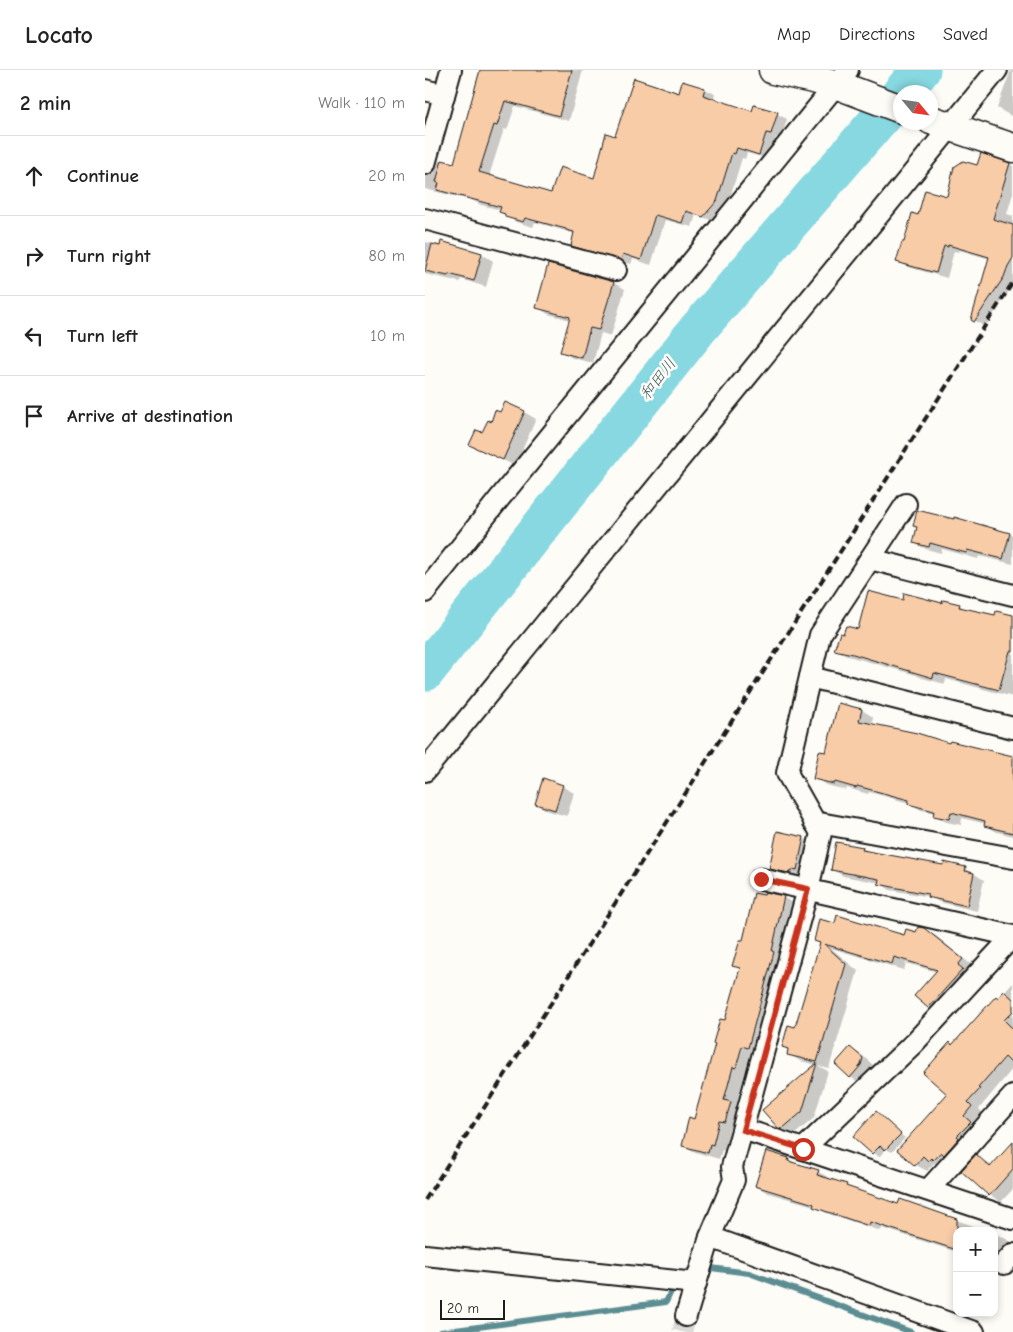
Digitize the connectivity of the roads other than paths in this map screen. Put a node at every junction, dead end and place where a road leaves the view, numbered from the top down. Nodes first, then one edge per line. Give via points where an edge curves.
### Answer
1 (451, 70) edge
2 (773, 70) edge
3 (997, 70) edge
4 (844, 81) edge
5 (425, 90) edge
6 (444, 95) junction
7 (893, 105) edge
8 (940, 123) edge
9 (1013, 148) edge
10 (425, 164) edge
11 (425, 219) edge
12 (616, 270) dead end
13 (906, 504) dead end
14 (870, 559) junction
15 (425, 592) edge
16 (1013, 595) edge
17 (810, 677) junction
18 (1013, 728) edge
19 (425, 771) edge
20 (814, 822) junction
21 (1013, 858) edge
22 (761, 879) dead end
23 (808, 889) junction
24 (1013, 1096) edge
25 (743, 1130) junction
26 (803, 1149) junction
27 (927, 1190) junction
28 (1013, 1219) edge
29 (710, 1237) junction
30 (425, 1255) edge
31 (696, 1283) junction
32 (686, 1316) tunnel mouth
33 (974, 1332) edge

1 - 6 street
2 - 4 main road
3 - 8 street
4 - 7 main road
4 - 15 street
5 - 6 street
6 - 10 street
8 - 9 main road
8 - 19 street
11 - 12 street
13 - 14 street
14 - 16 street
14 - 17 street via 820,635
17 - 18 street
17 - 20 street via 787,773
20 - 21 street
20 - 23 street via 821,833
22 - 23 street
23 - 25 street
23 - 26 street via 1013,936 914,1043
24 - 27 street
25 - 26 street
25 - 29 street via 732,1168 734,1180
26 - 27 street
27 - 28 street
29 - 31 street
29 - 33 street
30 - 31 street
31 - 32 street

